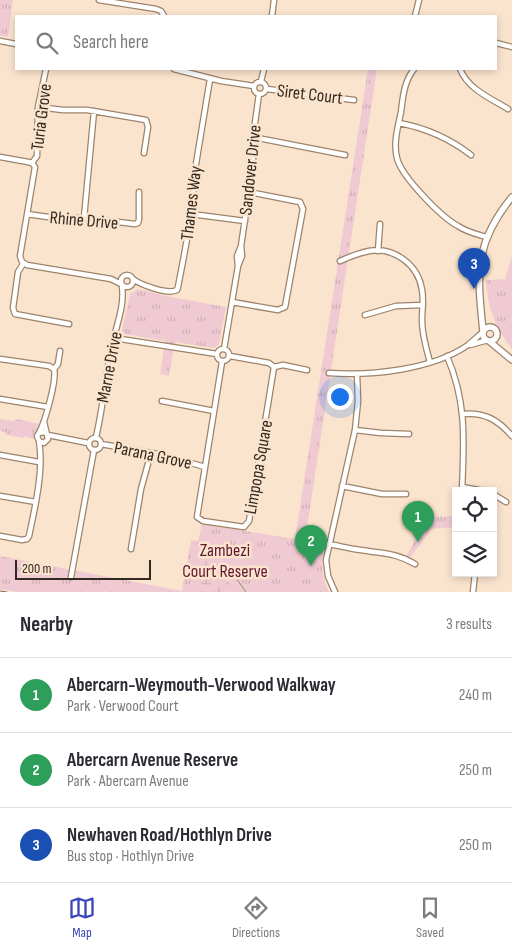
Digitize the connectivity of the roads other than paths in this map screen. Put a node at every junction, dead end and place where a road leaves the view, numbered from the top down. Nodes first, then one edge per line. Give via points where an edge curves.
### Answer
1 (99, 0) edge
2 (274, 0) edge
3 (419, 0) edge
4 (163, 15) edge
5 (272, 15) edge
6 (416, 15) edge
7 (0, 41) edge
8 (497, 43) edge
9 (15, 44) edge
10 (512, 47) edge
11 (46, 70) edge
12 (178, 70) edge
13 (264, 70) edge
14 (413, 70) edge
15 (461, 70) edge
16 (210, 79) junction
17 (261, 81) junction
18 (254, 86) junction
19 (267, 88) junction
20 (259, 94) junction
21 (354, 100) dead end
22 (38, 107) junction
23 (508, 109) dead end
24 (94, 111) junction
25 (399, 123) junction
26 (253, 137) junction
27 (144, 152) dead end
28 (345, 155) dead end
29 (471, 155) dead end
30 (0, 157) edge
31 (32, 163) junction
32 (139, 192) dead end
33 (249, 192) junction
34 (512, 197) edge
35 (27, 214) junction
36 (191, 214) junction
37 (84, 218) junction
38 (245, 221) junction
39 (380, 224) dead end
40 (485, 239) junction
41 (378, 251) junction
42 (340, 261) dead end
43 (23, 264) junction
44 (122, 276) junction
45 (111, 279) junction
46 (133, 279) junction
47 (140, 284) junction
48 (121, 285) junction
49 (130, 286) junction
50 (123, 296) junction
51 (232, 302) junction
52 (423, 305) junction
53 (482, 310) junction
54 (365, 316) dead end
55 (69, 324) dead end
56 (490, 326) junction
57 (483, 332) junction
58 (496, 336) junction
59 (114, 338) junction
60 (488, 340) junction
61 (468, 345) junction
62 (224, 349) junction
63 (60, 350) dead end
64 (503, 351) junction
65 (217, 354) junction
66 (230, 356) junction
67 (447, 356) junction
68 (0, 359) edge
69 (512, 360) edge
70 (222, 362) junction
71 (430, 362) junction
72 (274, 367) junction
73 (54, 369) junction
74 (307, 370) dead end
75 (329, 373) dead end
76 (357, 374) junction
77 (0, 399) edge
78 (162, 401) dead end
79 (48, 407) junction
80 (214, 411) junction
81 (463, 414) junction
82 (44, 421) junction
83 (355, 430) junction
84 (39, 433) junction
85 (48, 434) junction
86 (409, 434) dead end
87 (512, 436) edge
88 (96, 437) junction
89 (62, 438) junction
90 (38, 440) junction
91 (47, 441) junction
92 (88, 443) junction
93 (101, 444) junction
94 (94, 450) junction
95 (40, 452) junction
96 (151, 453) junction
97 (0, 455) edge
98 (39, 462) junction
99 (205, 467) junction
100 (342, 486) junction
101 (462, 487) edge
102 (406, 494) dead end
103 (0, 496) edge
104 (497, 496) edge
105 (36, 502) junction
106 (506, 502) dead end
107 (0, 536) edge
108 (330, 544) junction
109 (131, 549) dead end
110 (415, 564) dead end
111 (71, 577) dead end
112 (475, 577) edge
113 (335, 592) edge
114 (473, 592) edge

1 - 4 street via 156,9
2 - 5 street
3 - 6 street
7 - 9 street
8 - 10 street
11 - 22 street, Turia Grove
12 - 16 street
13 - 17 street
14 - 25 street via 405,85
15 - 23 street via 474,88
16 - 18 street
16 - 36 street, Thames Way
17 - 18 street
17 - 19 street
18 - 20 street
19 - 20 street
19 - 21 street, Siret Court
20 - 26 street, Sandover Drive
22 - 24 street
22 - 31 street, Turia Grove via 37,154
24 - 27 street via 146,120
24 - 37 street
25 - 29 street via 438,134
25 - 40 street via 396,157 402,172 445,217
26 - 28 street
26 - 33 street, Sandover Drive
30 - 31 street
31 - 35 street, Turia Grove via 34,171
32 - 37 street, Rhine Drive via 138,223
33 - 38 street, Sandover Drive
33 - 51 street via 300,202 303,209 285,307 278,310
34 - 40 street
35 - 37 street, Rhine Drive
35 - 43 street, Turia Grove via 20,258
36 - 38 street
36 - 47 street, Thames Way via 177,290 171,292
38 - 51 street, Sandover Drive via 242,256
39 - 41 street
40 - 53 street via 478,276
41 - 42 street
41 - 52 street via 396,255 410,265 421,285
43 - 45 street
43 - 55 street, Turia Grove via 18,272 15,314
44 - 45 street
44 - 46 street via 129,275
44 - 48 street
45 - 48 street
46 - 47 street, Thames Way
46 - 49 street
47 - 49 street, Thames Way
48 - 49 street
48 - 50 street, Marne Drive
49 - 50 street, Marne Drive
50 - 59 street, Marne Drive
51 - 62 street, Sandover Drive
52 - 54 street via 396,306
52 - 71 street via 424,336
53 - 56 street
53 - 57 street
56 - 57 street
56 - 58 street via 496,330
57 - 60 street
57 - 61 street
58 - 60 street
58 - 64 street
59 - 65 street
59 - 88 street, Marne Drive
60 - 61 street
60 - 64 street
61 - 67 street
62 - 65 street
62 - 66 street
63 - 73 street
64 - 69 street
65 - 70 street
66 - 70 street
66 - 72 street via 269,363
67 - 71 street
67 - 81 street
68 - 73 street
70 - 80 street, Limpopa Square
71 - 76 street via 398,370
72 - 74 street via 283,365
72 - 99 street, Limpopa Square via 247,525 241,527 198,519
73 - 79 street
75 - 76 street
76 - 83 street
77 - 79 street
78 - 80 street
79 - 82 street
80 - 99 street, Limpopa Square
81 - 87 street via 487,415
81 - 101 street
82 - 84 street
82 - 85 street
83 - 86 street
83 - 100 street
84 - 85 street
84 - 90 street
85 - 89 street
85 - 91 street
88 - 92 street
88 - 93 street
89 - 91 street
89 - 92 street
90 - 91 street
90 - 95 street
91 - 95 street
92 - 94 street
93 - 94 street
93 - 96 street, Parana Grove
94 - 111 street
95 - 98 street
96 - 99 street, Parana Grove
96 - 109 street
97 - 98 street
98 - 105 street
100 - 102 street via 382,494
100 - 108 street
103 - 105 street
104 - 106 street
105 - 107 street via 27,539
108 - 110 street via 393,554
108 - 113 street via 327,571
112 - 114 street

